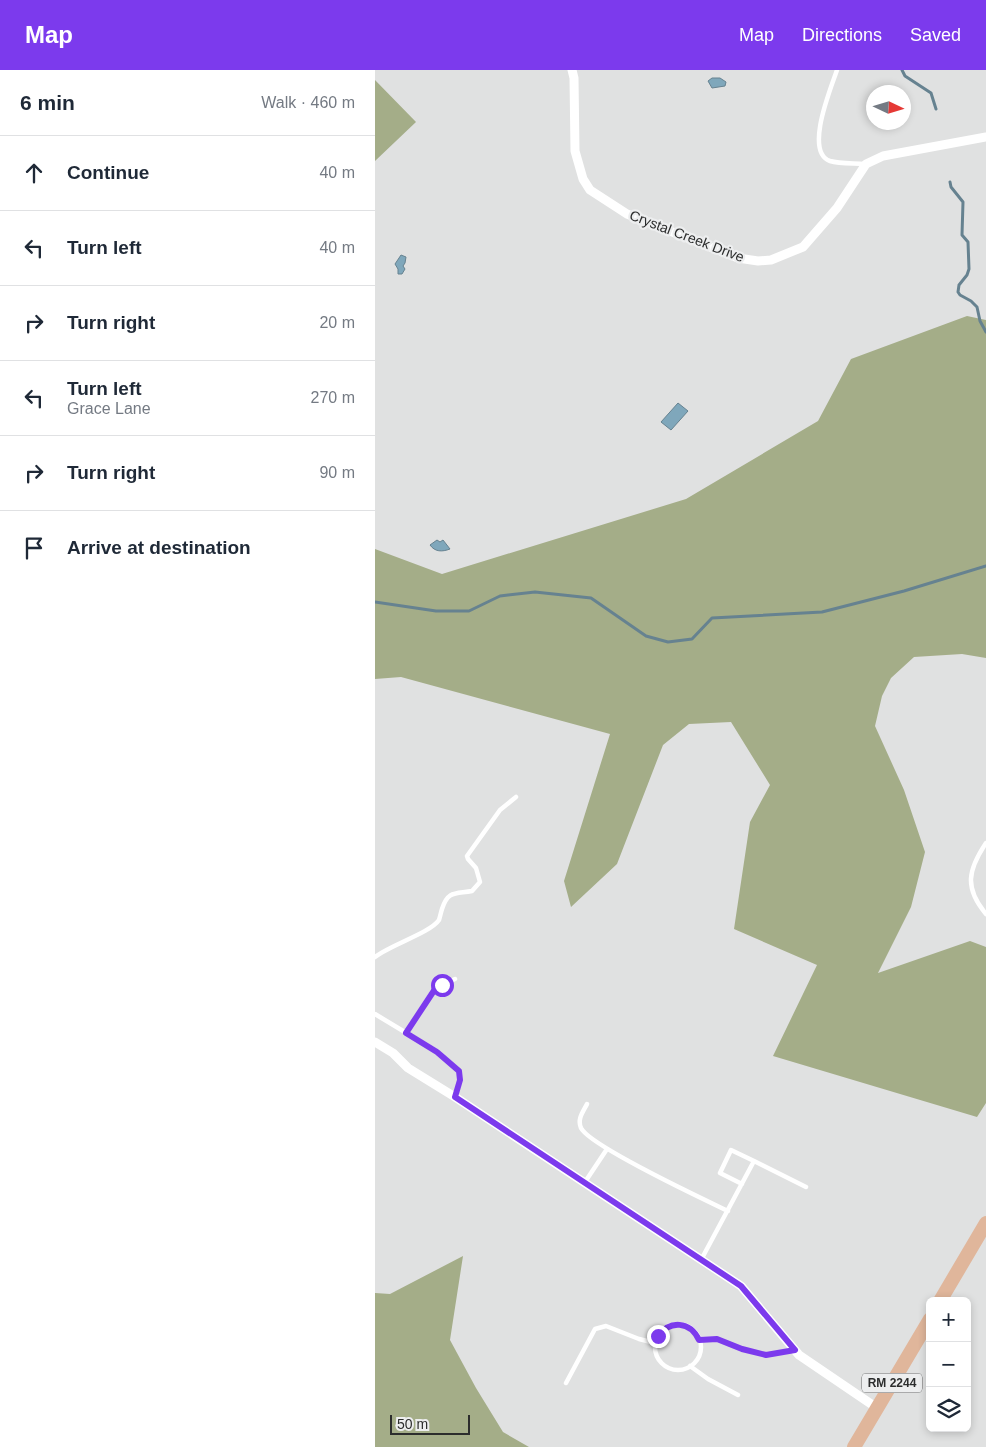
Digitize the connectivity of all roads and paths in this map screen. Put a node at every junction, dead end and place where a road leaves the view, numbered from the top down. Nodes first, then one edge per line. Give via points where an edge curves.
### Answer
1 (572, 70) edge
2 (837, 70) edge
3 (986, 137) edge
4 (866, 164) junction
5 (516, 797) dead end
6 (986, 843) edge
7 (986, 914) edge
8 (375, 957) edge
9 (455, 979) dead end
10 (375, 1014) edge
11 (406, 1033) junction
12 (375, 1042) edge
13 (455, 1097) junction
14 (587, 1104) dead end
15 (607, 1150) junction
16 (754, 1161) junction
17 (585, 1182) junction
18 (742, 1184) junction
19 (806, 1187) dead end
20 (727, 1211) junction
21 (986, 1223) edge
22 (701, 1260) junction
23 (942, 1297) edge
24 (926, 1326) edge
25 (699, 1340) junction
26 (655, 1343) junction
27 (795, 1350) junction
28 (690, 1366) junction
29 (566, 1383) dead end
30 (738, 1395) dead end
31 (877, 1408) junction
32 (854, 1447) edge

1 - 4 street, Crystal Creek Drive via 575,151 583,179 590,190 627,214 738,258 771,260 803,247 837,208
2 - 4 lane via 819,128 819,149 829,160
3 - 4 street via 883,156
5 - 8 lane via 500,810 467,856 476,868 480,882 472,891 451,894 446,898 439,920 429,928
6 - 7 lane via 974,861 970,880 974,897
9 - 11 lane via 435,989
10 - 11 lane
11 - 13 lane via 437,1052 459,1071
12 - 13 street via 408,1068
13 - 17 street
14 - 15 lane via 580,1117 580,1127 586,1136
15 - 17 lane
15 - 20 lane
16 - 18 lane
16 - 18 lane via 731,1150 720,1173
16 - 19 lane
17 - 22 street
18 - 20 lane
20 - 22 lane
21 - 23 main road
22 - 27 street via 741,1286
24 - 31 main road, RM 2244
25 - 26 lane via 690,1328 676,1324 662,1330
25 - 27 lane via 717,1339 766,1355
25 - 28 lane via 699,1354
26 - 28 lane via 655,1351 663,1364 676,1370
26 - 29 lane via 606,1326 595,1328
27 - 31 street
28 - 30 lane via 708,1380
31 - 32 main road, RM 2244

